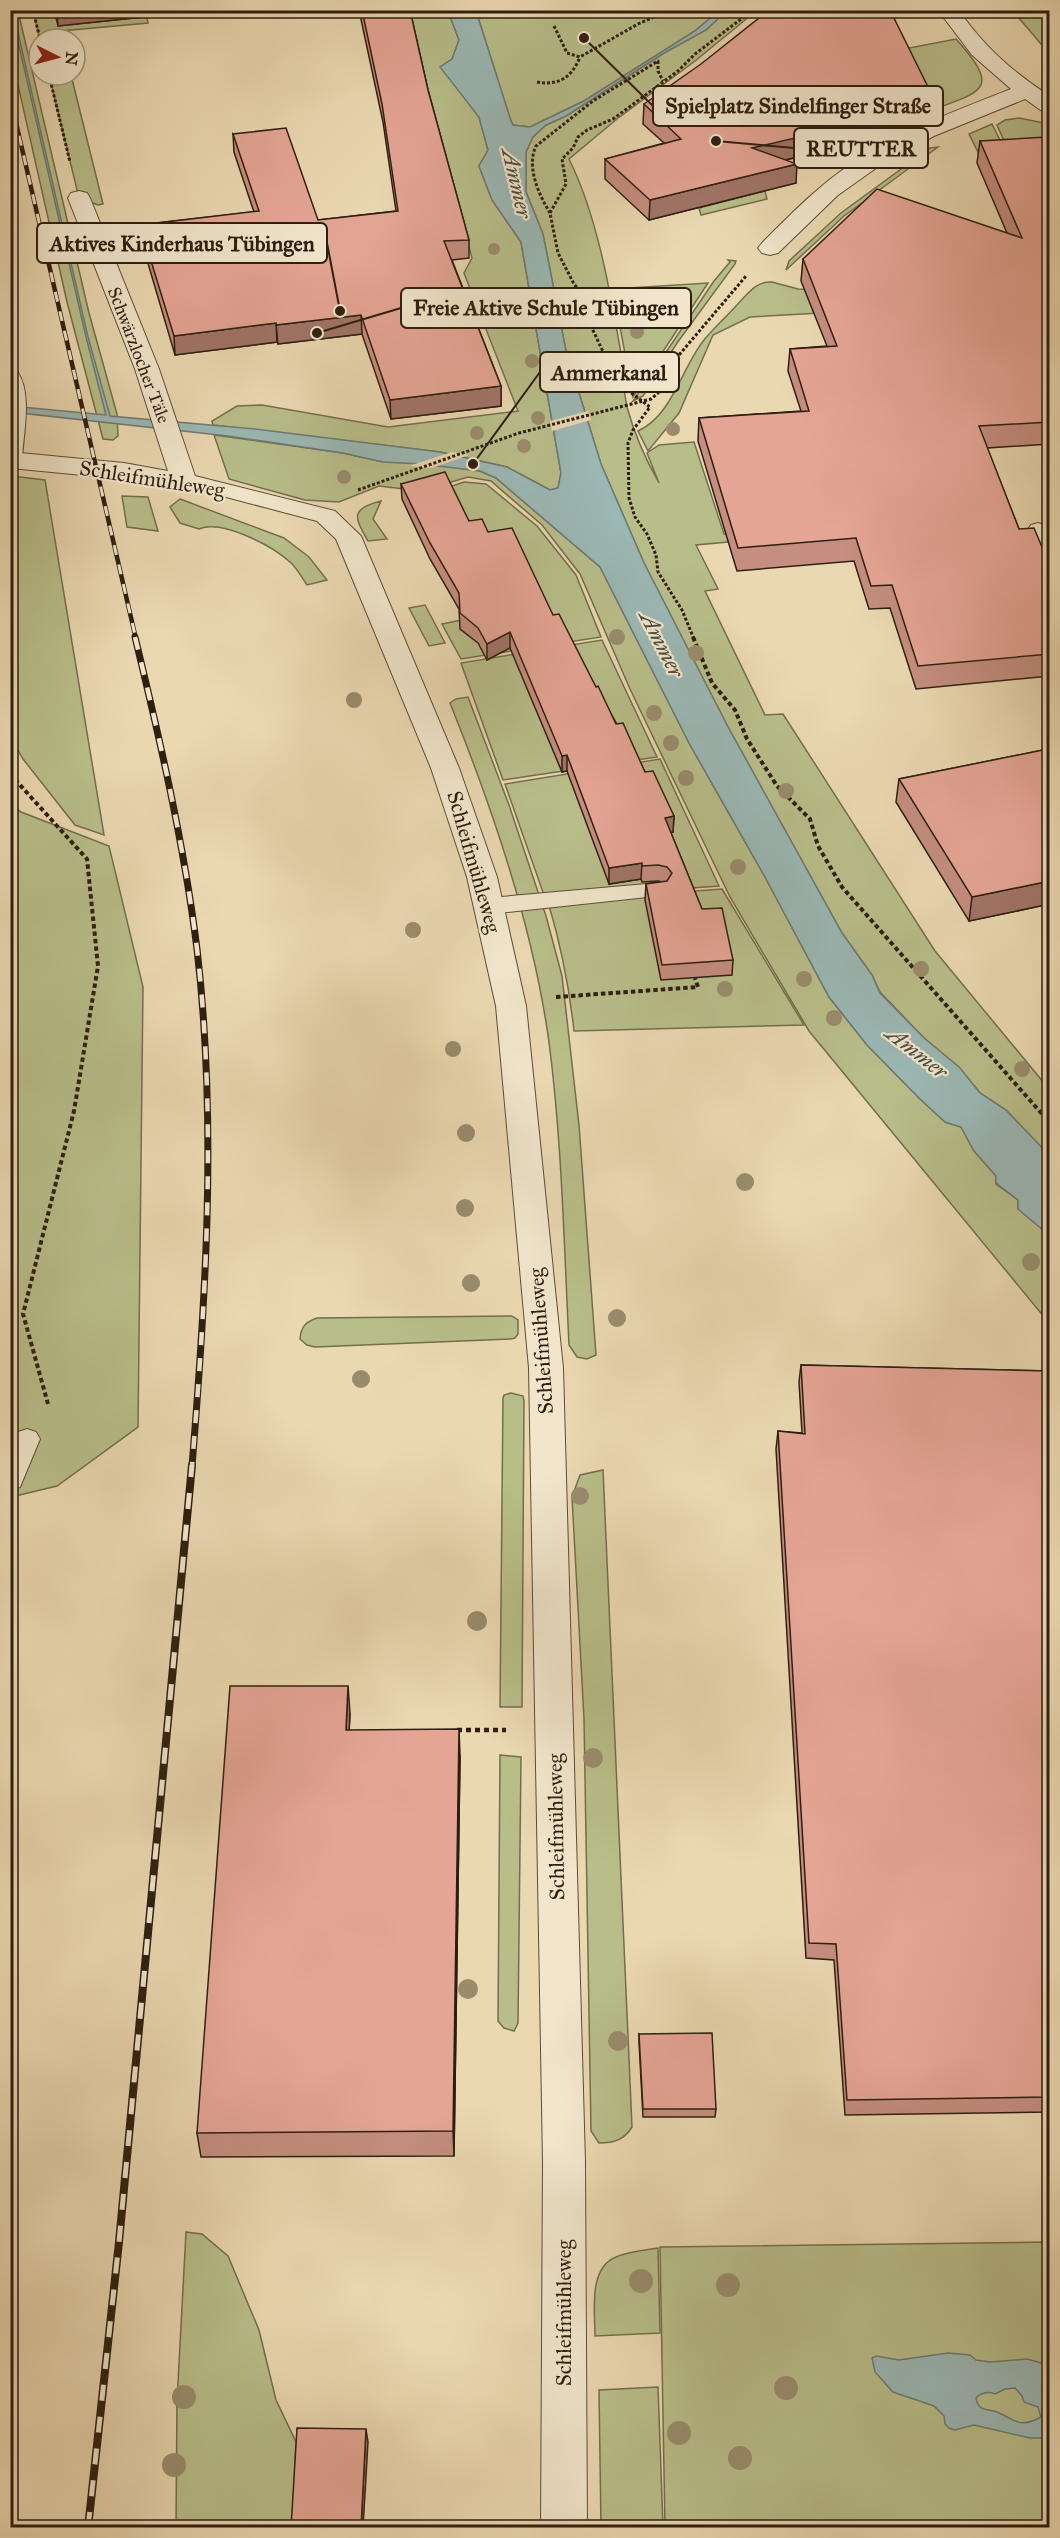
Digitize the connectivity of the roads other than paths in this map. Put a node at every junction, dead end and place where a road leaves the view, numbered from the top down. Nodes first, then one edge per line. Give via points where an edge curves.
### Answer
1 (948, 10) edge
2 (1025, 91) junction
3 (1050, 106) edge
4 (79, 198) road end
5 (771, 248) road end
6 (10, 375) edge
7 (11, 460) edge
8 (184, 480) junction
9 (1038, 529) dead end
10 (1050, 559) edge
11 (658, 890) edge
12 (489, 906) junction
13 (27, 1440) dead end
14 (10, 1479) edge
15 (564, 2528) edge

1 - 2 street via 955,23
2 - 3 street
2 - 5 street via 945,124 871,161 827,192
4 - 8 street, Schwärzlocher Täle via 147,369
6 - 7 lane via 16,402
7 - 8 street, Schleifmühleweg
8 - 12 street, Schleifmühleweg via 326,516 348,536 441,758 483,876
9 - 10 lane
11 - 12 lane
12 - 15 street, Schleifmühleweg via 510,1001 546,1368 564,2162
13 - 14 lane

